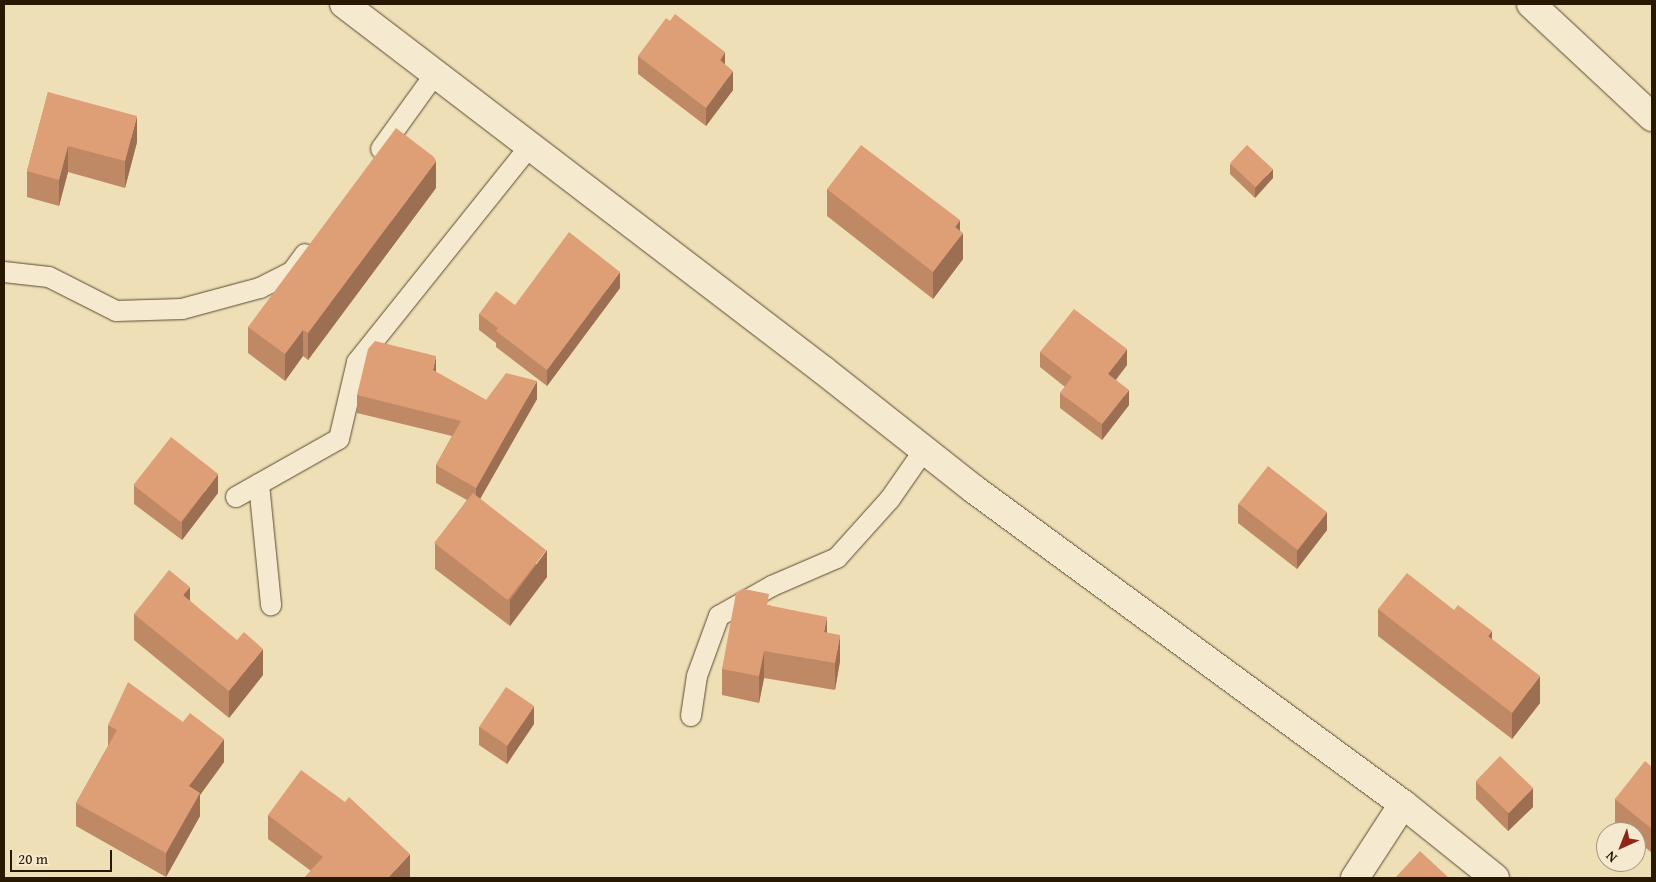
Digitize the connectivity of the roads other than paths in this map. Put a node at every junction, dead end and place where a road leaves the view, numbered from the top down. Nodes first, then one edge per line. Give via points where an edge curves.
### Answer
1 (344, 4) edge
2 (1531, 4) edge
3 (435, 74) junction
4 (1652, 117) edge
5 (530, 146) junction
6 (368, 169) edge
7 (316, 240) edge
8 (4, 272) edge
9 (924, 450) junction
10 (259, 484) junction
11 (236, 497) dead end
12 (271, 605) dead end
13 (692, 716) dead end
14 (1402, 804) junction
15 (1355, 878) edge
16 (1495, 878) edge

1 - 3 street
2 - 4 street
3 - 5 street
3 - 6 lane
5 - 9 street
5 - 10 lane via 357,362 339,439
7 - 8 lane via 292,272 260,288 182,309 116,311 49,277
9 - 13 lane via 890,499 837,558 772,586 719,616 698,676
9 - 14 street
10 - 11 lane
10 - 12 lane
14 - 15 street
14 - 16 street

